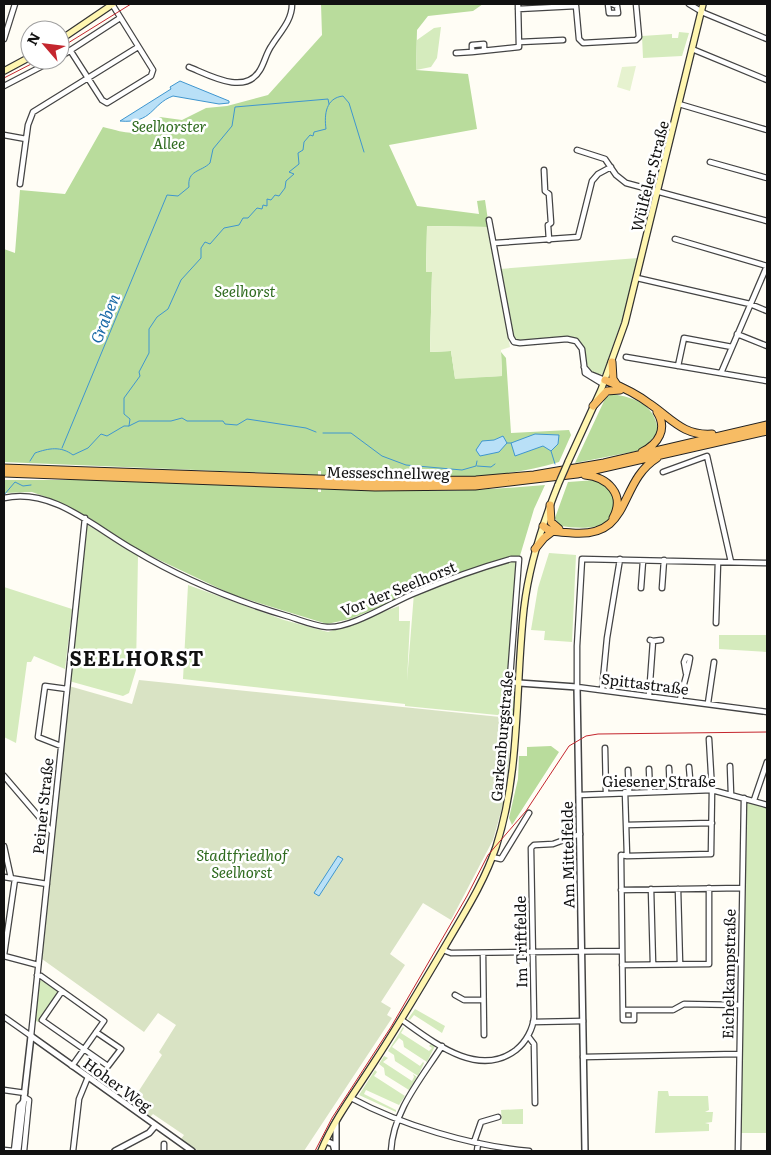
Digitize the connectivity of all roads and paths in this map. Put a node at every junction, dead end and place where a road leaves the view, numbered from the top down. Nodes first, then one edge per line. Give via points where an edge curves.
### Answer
1 (15, 4) edge
2 (112, 4) edge
3 (292, 4) edge
4 (636, 4) edge
5 (689, 4) edge
6 (702, 4) edge
7 (577, 5) edge
8 (518, 6) edge
9 (701, 10) junction
10 (120, 18) junction
11 (70, 33) edge
12 (4, 39) edge
13 (767, 39) edge
14 (563, 40) dead end
15 (520, 42) junction
16 (138, 46) junction
17 (692, 49) junction
18 (70, 50) joint
19 (456, 53) dead end
20 (20, 62) edge
21 (189, 67) dead end
22 (35, 70) edge
23 (4, 71) edge
24 (88, 78) junction
25 (767, 80) edge
26 (4, 86) edge
27 (679, 104) junction
28 (767, 130) edge
29 (4, 135) edge
30 (26, 139) junction
31 (577, 150) dead end
32 (710, 162) dead end
33 (611, 167) junction
34 (544, 170) dead end
35 (767, 178) edge
36 (20, 184) dead end
37 (658, 190) junction
38 (489, 220) dead end
39 (767, 221) edge
40 (675, 239) dead end
41 (549, 240) junction
42 (495, 243) junction
43 (767, 266) edge
44 (637, 278) junction
45 (750, 304) junction
46 (767, 311) edge
47 (737, 334) junction
48 (767, 346) edge
49 (732, 347) junction
50 (616, 352) joint
51 (626, 356) dead end
52 (612, 362) junction
53 (678, 366) junction
54 (721, 373) junction
55 (767, 381) edge
56 (604, 382) junction
57 (620, 389) junction
58 (594, 406) junction
59 (767, 425) edge
60 (767, 431) edge
61 (730, 433) junction
62 (664, 454) junction
63 (633, 457) junction
64 (4, 468) edge
65 (662, 472) dead end
66 (4, 473) edge
67 (577, 474) junction
68 (4, 498) edge
69 (550, 505) junction
70 (85, 518) junction
71 (542, 526) junction
72 (556, 530) junction
73 (535, 549) junction
74 (620, 559) junction
75 (664, 560) junction
76 (643, 561) junction
77 (718, 562) junction
78 (731, 562) junction
79 (767, 563) edge
80 (641, 588) dead end
81 (662, 588) dead end
82 (716, 623) dead end
83 (661, 640) dead end
84 (714, 662) dead end
85 (686, 673) dead end
86 (519, 683) junction
87 (577, 687) junction
88 (67, 689) junction
89 (602, 690) junction
90 (648, 696) junction
91 (680, 700) junction
92 (708, 703) junction
93 (767, 712) edge
94 (709, 739) dead end
95 (61, 746) junction
96 (605, 748) dead end
97 (767, 762) edge
98 (730, 766) dead end
99 (689, 767) dead end
100 (669, 768) dead end
101 (649, 769) dead end
102 (628, 770) dead end
103 (4, 776) edge
104 (691, 790) junction
105 (712, 790) junction
106 (670, 791) junction
107 (627, 792) junction
108 (650, 792) junction
109 (606, 793) junction
110 (579, 794) junction
111 (732, 794) junction
112 (744, 798) junction
113 (754, 800) junction
114 (767, 805) edge
115 (529, 813) dead end
116 (712, 823) junction
117 (626, 825) junction
118 (52, 832) junction
119 (580, 834) junction
120 (4, 846) edge
121 (627, 856) junction
122 (492, 857) junction
123 (4, 877) edge
124 (13, 879) junction
125 (47, 884) junction
126 (709, 888) junction
127 (742, 888) junction
128 (651, 889) junction
129 (678, 889) junction
130 (621, 890) junction
131 (443, 950) junction
132 (621, 951) junction
133 (533, 952) junction
134 (582, 952) junction
135 (482, 953) junction
136 (4, 956) edge
137 (653, 964) junction
138 (680, 964) junction
139 (38, 965) junction
140 (622, 965) junction
141 (37, 975) junction
142 (62, 991) junction
143 (455, 995) dead end
144 (482, 1000) junction
145 (739, 1005) junction
146 (623, 1010) junction
147 (634, 1010) junction
148 (4, 1017) edge
149 (402, 1020) junction
150 (583, 1021) junction
151 (533, 1022) junction
152 (96, 1032) junction
153 (484, 1035) dead end
154 (31, 1036) junction
155 (528, 1036) junction
156 (442, 1046) junction
157 (84, 1049) junction
158 (738, 1054) junction
159 (583, 1057) junction
160 (72, 1066) junction
161 (88, 1077) junction
162 (4, 1090) edge
163 (24, 1097) junction
164 (351, 1098) junction
165 (535, 1103) dead end
166 (398, 1117) junction
167 (498, 1117) dead end
168 (336, 1122) junction
169 (155, 1126) junction
170 (476, 1143) junction
171 (164, 1144) dead end
172 (323, 1146) edge
173 (4, 1150) edge
174 (14, 1151) edge
175 (18, 1151) edge
176 (24, 1151) edge
177 (73, 1151) edge
178 (115, 1151) edge
179 (164, 1151) edge
180 (192, 1151) edge
181 (335, 1151) edge
182 (391, 1151) edge
183 (477, 1151) edge
184 (529, 1151) edge
185 (585, 1151) edge
186 (738, 1151) edge

1 - 12 street
2 - 10 street
2 - 11 main road
3 - 21 street via 286,26 252,79 235,83
4 - 7 street via 639,37 636,40 583,43 579,39
5 - 9 street
6 - 9 main road, Wülfeler Straße
7 - 8 street
8 - 15 street
9 - 13 street
9 - 17 main road, Wülfeler Straße
10 - 16 street
10 - 18 street
14 - 15 street
15 - 19 street via 517,48 484,50 484,44 472,45 472,52
16 - 24 street
16 - 24 street via 153,73 106,103
17 - 25 street
17 - 27 main road, Wülfeler Straße
18 - 24 street
20 - 23 main road
22 - 26 street
24 - 30 street via 33,112
27 - 28 street
27 - 37 main road, Wülfeler Straße
29 - 30 street
30 - 36 street
31 - 33 street via 602,157
32 - 35 street
33 - 37 street via 622,181
33 - 41 street via 592,181 578,237
34 - 41 street via 545,191 549,194
37 - 39 street
37 - 44 main road, Wülfeler Straße
38 - 42 street
40 - 43 street
41 - 42 street
42 - 56 street via 514,342 572,339 581,345 587,376
43 - 45 street
44 - 45 street
44 - 50 main road, Wülfeler Straße
45 - 46 street
45 - 47 street
47 - 48 street
47 - 49 street
49 - 53 street via 684,338
49 - 54 street
50 - 52 main road, Garkenburgstraße
51 - 53 street
52 - 56 main road, Garkenburgstraße
52 - 57 highway via 612,379
53 - 54 street
54 - 55 street
56 - 57 highway
56 - 58 main road, Garkenburgstraße
57 - 58 highway via 607,391
57 - 61 highway via 649,402 674,425 688,432
57 - 63 highway via 648,404 661,422 662,431 657,440
58 - 69 main road, Garkenburgstraße, bridge
59 - 61 highway, Messeschnellweg
60 - 62 highway, Messeschnellweg
61 - 63 highway, Messeschnellweg
62 - 67 highway, Messeschnellweg
62 - 72 highway via 641,470 620,513 607,527 585,533
63 - 64 highway, Messeschnellweg via 518,477 442,482
65 - 78 street via 707,456
66 - 67 highway, Messeschnellweg via 408,487 497,484
67 - 72 highway via 599,477 612,487 617,497 615,514 606,525 596,530
68 - 70 street, Vor der Seelhorst via 45,500
69 - 71 main road, Garkenburgstraße
69 - 72 highway via 551,522
70 - 86 street, Vor der Seelhorst via 134,551 224,596 328,627 352,622 414,593 474,571 519,559 510,678 512,682
70 - 88 street, Peiner Straße
71 - 72 highway
71 - 73 main road, Garkenburgstraße
72 - 73 highway
73 - 86 main road, Garkenburgstraße via 524,607
74 - 76 street
74 - 87 street, Am Mittelfelde via 582,560 576,646
74 - 89 street
75 - 76 street
75 - 77 street
75 - 81 street
76 - 80 street
77 - 78 street
77 - 82 street
78 - 79 street
83 - 90 street via 651,640
84 - 92 street
85 - 91 street
86 - 87 street, Spittastraße
86 - 122 main road, Garkenburgstraße via 510,792
87 - 89 street, Spittastraße
87 - 110 street, Am Mittelfelde
88 - 95 street, Peiner Straße
88 - 95 street via 45,686 38,738
89 - 90 street, Spittastraße
90 - 91 street, Spittastraße
91 - 92 street, Spittastraße
92 - 93 street, Spittastraße
94 - 105 street
95 - 118 street, Peiner Straße
96 - 109 street
97 - 113 street
98 - 111 street
99 - 104 street
100 - 106 street
101 - 108 street
102 - 107 street
103 - 118 street
104 - 105 street, Giesener Straße
104 - 106 street, Giesener Straße
105 - 111 street, Giesener Straße
105 - 116 street
106 - 108 street, Giesener Straße
107 - 108 street, Giesener Straße
107 - 109 street, Giesener Straße
107 - 117 street
109 - 110 street, Giesener Straße
110 - 119 street, Am Mittelfelde
111 - 112 street, Giesener Straße
112 - 113 street, Giesener Straße
112 - 127 street, Eichelkampstraße
113 - 114 street, Giesener Straße
115 - 122 street via 500,859
116 - 117 street
116 - 121 street via 711,854
117 - 121 street
118 - 125 street, Peiner Straße
119 - 133 street, Im Triftfelde via 553,844 532,846
119 - 134 street, Am Mittelfelde
120 - 124 street
121 - 130 street via 621,856
122 - 131 main road, Garkenburgstraße
123 - 124 street
124 - 125 street
124 - 136 street
125 - 139 street, Peiner Straße
126 - 127 street
126 - 129 street
126 - 138 street via 709,964
127 - 145 street, Eichelkampstraße
128 - 129 street
128 - 130 street
128 - 137 street
129 - 138 street
130 - 132 street
131 - 135 street
131 - 149 main road, Garkenburgstraße
132 - 134 street
132 - 140 street
133 - 134 street
133 - 135 street
133 - 151 street, Im Triftfelde
134 - 150 street, Am Mittelfelde
135 - 144 street
136 - 139 street
137 - 138 street
137 - 140 street
139 - 141 street, Peiner Straße
140 - 146 street
141 - 142 street
141 - 154 street, Peiner Straße
142 - 152 street via 104,1021
142 - 157 street via 42,1020
143 - 144 street via 464,1000
144 - 153 street
145 - 147 street via 684,1004 673,1010
145 - 158 street, Eichelkampstraße
146 - 147 street
146 - 147 street via 623,1020 634,1020
148 - 154 street
149 - 156 street
149 - 164 main road, Garkenburgstraße
150 - 151 street
150 - 159 street, Am Mittelfelde
151 - 155 street, Im Triftfelde
152 - 157 street
152 - 157 street via 121,1049 108,1066
154 - 160 street, Hoher Weg
154 - 163 street, Peiner Straße
155 - 156 street via 511,1054 492,1060 466,1058
155 - 165 street via 534,1044
156 - 166 street
157 - 160 street
158 - 159 street
158 - 186 street, Eichelkampstraße
159 - 185 street, Am Mittelfelde
160 - 161 street, Hoher Weg
161 - 169 street, Hoher Weg
161 - 177 street via 79,1099
162 - 163 street
163 - 174 street, Peiner Straße via 19,1106
163 - 175 street, Peiner Straße
163 - 176 street, Peiner Straße via 29,1100
164 - 166 street
164 - 168 main road, Garkenburgstraße
166 - 170 street
166 - 182 street
167 - 170 street via 481,1122
168 - 172 main road, Garkenburgstraße
168 - 181 street
169 - 178 street via 149,1133
169 - 180 street, Hoher Weg
170 - 183 street
170 - 184 street
171 - 179 street
172 - 181 street via 334,1146
173 - 174 street

